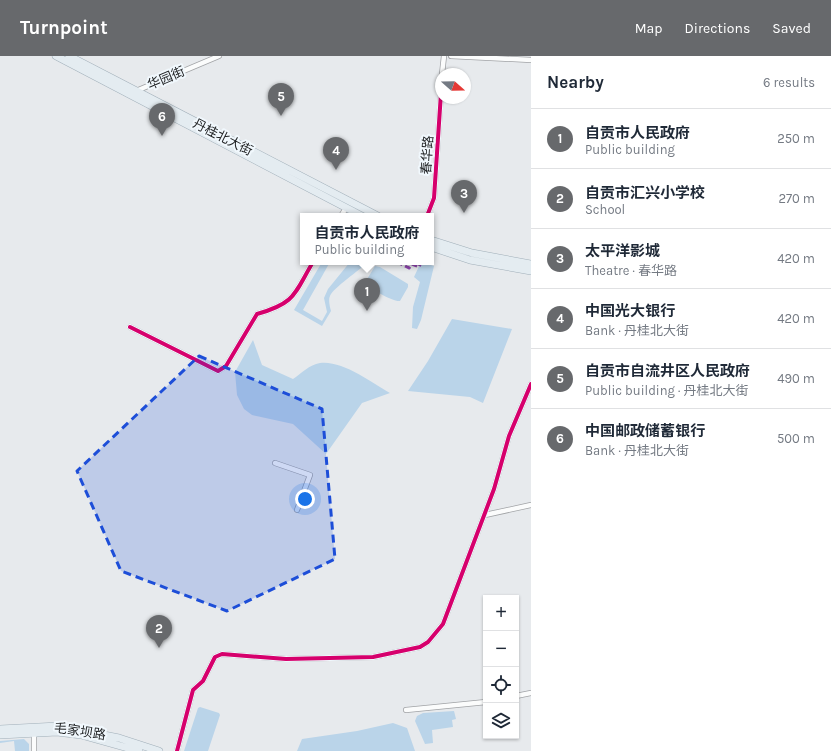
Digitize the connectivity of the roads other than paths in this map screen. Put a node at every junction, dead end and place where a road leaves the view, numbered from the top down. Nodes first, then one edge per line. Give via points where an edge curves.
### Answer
1 (56, 56) edge
2 (69, 56) edge
3 (219, 56) edge
4 (444, 56) edge
5 (451, 56) edge
6 (531, 60) edge
7 (443, 68) edge
8 (136, 91) junction
9 (440, 104) edge
10 (346, 208) junction
11 (343, 213) edge
12 (356, 213) edge
13 (372, 213) edge
14 (428, 213) edge
15 (434, 241) edge
16 (434, 248) edge
17 (531, 264) edge
18 (311, 265) edge
19 (531, 271) edge
20 (130, 326) dead end
21 (531, 384) edge
22 (275, 463) dead end
23 (531, 505) edge
24 (297, 510) dead end
25 (485, 515) junction
26 (531, 693) edge
27 (519, 695) edge
28 (483, 702) edge
29 (406, 710) dead end
30 (0, 729) edge
31 (34, 732) junction
32 (0, 736) edge
33 (34, 751) edge
34 (139, 751) edge
35 (159, 751) edge
36 (177, 751) edge

1 - 10 main road, 丹桂北大街
2 - 8 main road, 丹桂北大街
3 - 8 street, 华园街
4 - 7 street
5 - 6 street
8 - 13 main road, 丹桂北大街
9 - 14 street, 春华路 via 434,198
10 - 11 street
10 - 12 main road, 丹桂北大街
15 - 17 main road via 472,254
16 - 19 main road via 470,260
18 - 20 street via 295,294 288,301 257,314 226,366 218,371
21 - 25 street via 506,445
22 - 24 street via 310,475
23 - 25 street
25 - 36 street via 443,624 428,642 420,647 374,657 286,659 222,654 215,657 203,681 193,690
26 - 27 street
28 - 29 street
30 - 35 main road, 毛家坝路 via 58,726 119,738
31 - 32 main road, 毛家坝路
31 - 33 street
31 - 34 main road, 毛家坝路 via 81,735

